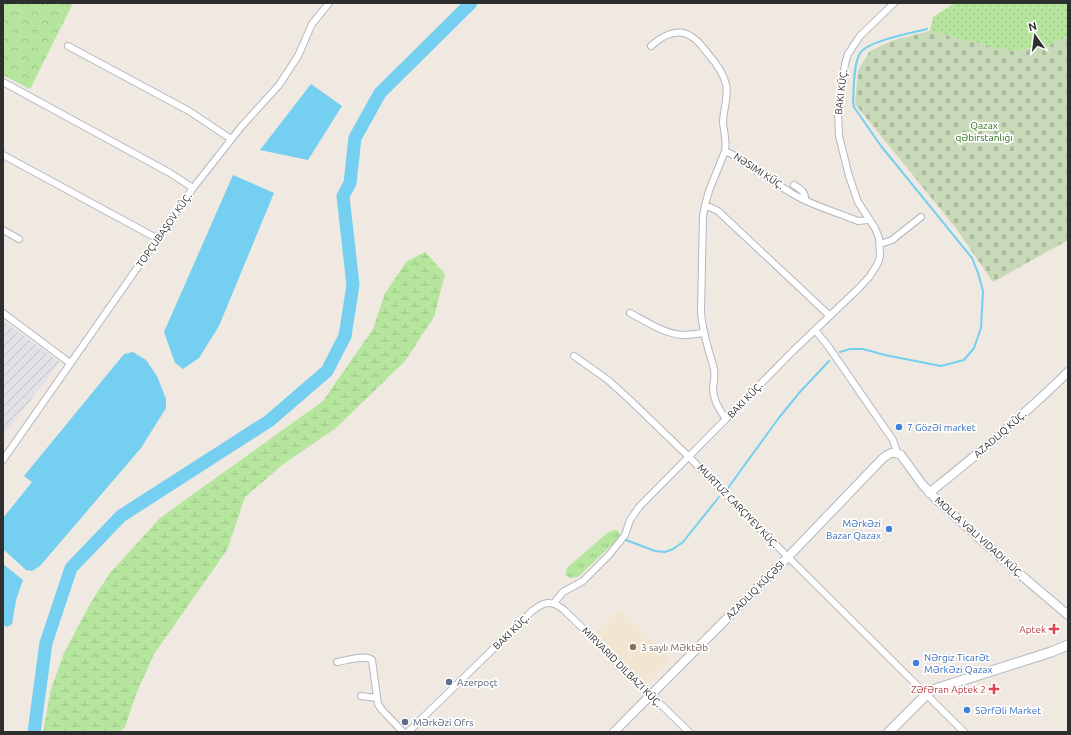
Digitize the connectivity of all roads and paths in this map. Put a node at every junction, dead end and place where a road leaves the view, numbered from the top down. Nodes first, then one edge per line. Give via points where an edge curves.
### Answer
1 (329, 3) edge
2 (894, 3) edge
3 (68, 46) dead end
4 (651, 46) dead end
5 (3, 82) edge
6 (231, 139) junction
7 (726, 151) junction
8 (3, 155) edge
9 (794, 185) dead end
10 (193, 188) junction
11 (805, 200) junction
12 (705, 205) junction
13 (921, 217) dead end
14 (868, 220) junction
15 (3, 230) edge
16 (19, 239) dead end
17 (158, 239) junction
18 (880, 244) junction
19 (3, 313) edge
20 (630, 313) dead end
21 (830, 316) junction
22 (815, 330) junction
23 (704, 333) junction
24 (574, 356) dead end
25 (70, 363) junction
26 (1068, 372) edge
27 (726, 419) junction
28 (897, 452) junction
29 (689, 457) junction
30 (3, 460) edge
31 (929, 493) junction
32 (788, 557) junction
33 (554, 603) junction
34 (1068, 615) edge
35 (1068, 644) edge
36 (337, 662) dead end
37 (650, 695) junction
38 (926, 695) junction
39 (360, 696) dead end
40 (377, 698) junction
41 (403, 732) edge
42 (408, 732) edge
43 (614, 732) edge
44 (688, 732) edge
45 (888, 732) edge
46 (964, 732) edge

1 - 6 street, TOPÇUBAŞOV KÜÇ. via 312,24 298,56 279,85
2 - 14 street via 860,36 848,54 838,112 838,129 846,166 854,192
3 - 6 street via 188,110
4 - 7 street via 668,34 688,34 715,63 723,75 727,90 723,122
5 - 10 street
6 - 10 street, TOPÇUBAŞOV KÜÇ.
7 - 11 street, NƏSIMI KÜÇ.
7 - 12 street, NƏSIMI KÜÇ.
8 - 17 street
9 - 11 street via 804,193
10 - 17 street, TOPÇUBAŞOV KÜÇ.
11 - 14 street, NƏSIMI KÜÇ. via 858,221
12 - 21 street via 718,210
12 - 23 street, NƏSIMI KÜÇ. via 701,311
13 - 18 street via 892,240
14 - 18 street via 875,228
15 - 16 street
17 - 25 street, TOPÇUBAŞOV KÜÇ.
18 - 21 street via 878,263 870,276
19 - 25 street
20 - 23 street via 672,334
21 - 22 street
22 - 27 street
22 - 28 street via 893,440
23 - 27 street, NƏSIMI KÜÇ. via 715,374 713,390 719,411
24 - 29 street via 608,380
25 - 30 street, TOPÇUBAŞOV KÜÇ.
26 - 31 street via 1036,403
27 - 29 street
28 - 31 street, MOLLA VƏLI VIDADI KÜÇ.
28 - 32 street via 882,459
29 - 32 street
29 - 33 street via 636,510 625,535 609,555 582,581 563,592
31 - 34 street, MOLLA VƏLI VIDADI KÜÇ.
32 - 37 street
32 - 38 street
33 - 37 street, MIRVARID DILBAZI KÜÇ.
33 - 42 street via 548,602 532,611
35 - 38 main road via 1051,652 940,687
36 - 40 street via 369,657 372,660
37 - 43 street
37 - 44 street, MIRVARID DILBAZI KÜÇ.
38 - 45 main road
38 - 46 street
39 - 40 street
40 - 41 street via 382,710

